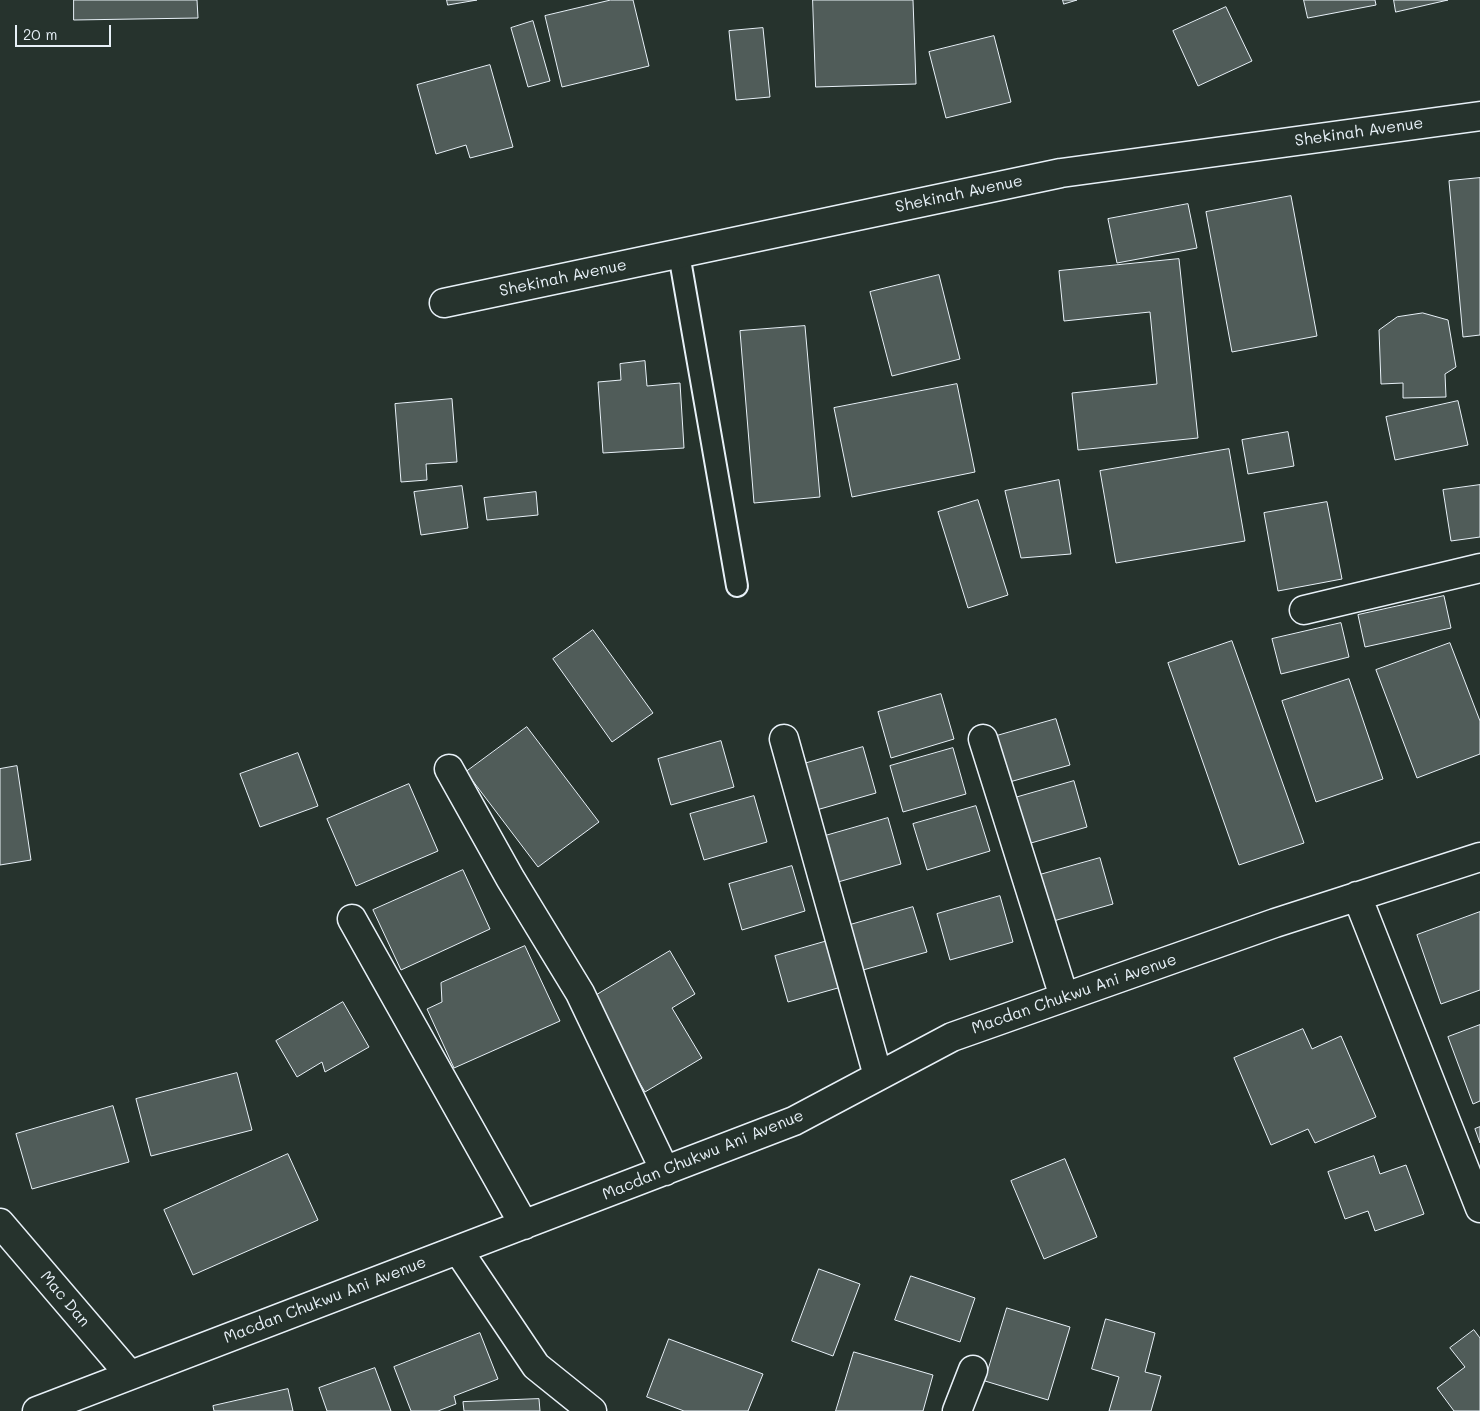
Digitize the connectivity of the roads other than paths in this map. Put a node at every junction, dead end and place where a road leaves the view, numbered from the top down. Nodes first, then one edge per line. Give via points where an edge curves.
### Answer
1 (1480, 116) edge
2 (678, 254) junction
3 (444, 303) dead end
4 (1480, 568) edge
5 (737, 586) dead end
6 (1304, 610) dead end
7 (784, 739) dead end
8 (983, 739) dead end
9 (449, 769) dead end
10 (1480, 857) edge
11 (1357, 896) junction
12 (352, 919) dead end
13 (1064, 997) junction
14 (878, 1076) junction
15 (665, 1170) junction
16 (1480, 1208) edge
17 (0, 1223) edge
18 (524, 1225) junction
19 (458, 1250) junction
20 (973, 1370) dead end
21 (130, 1375) junction
22 (37, 1411) edge
23 (592, 1411) edge
24 (957, 1411) edge

1 - 2 street, Shekinah Avenue via 1062,173
2 - 3 street, Shekinah Avenue
2 - 5 lane
4 - 6 street
7 - 14 street
8 - 13 street
9 - 15 street via 580,993
10 - 11 street, Macdan Chukwu Ani Avenue
11 - 13 street, Macdan Chukwu Ani Avenue
11 - 16 street
12 - 18 street
13 - 14 street, Macdan Chukwu Ani Avenue via 952,1037
14 - 15 street, Macdan Chukwu Ani Avenue via 794,1121
15 - 18 street, Macdan Chukwu Ani Avenue
17 - 21 street, Mac Dan
18 - 19 street, Macdan Chukwu Ani Avenue
19 - 21 street, Macdan Chukwu Ani Avenue
19 - 23 street via 536,1366
20 - 24 street
21 - 22 street, Macdan Chukwu Ani Avenue

